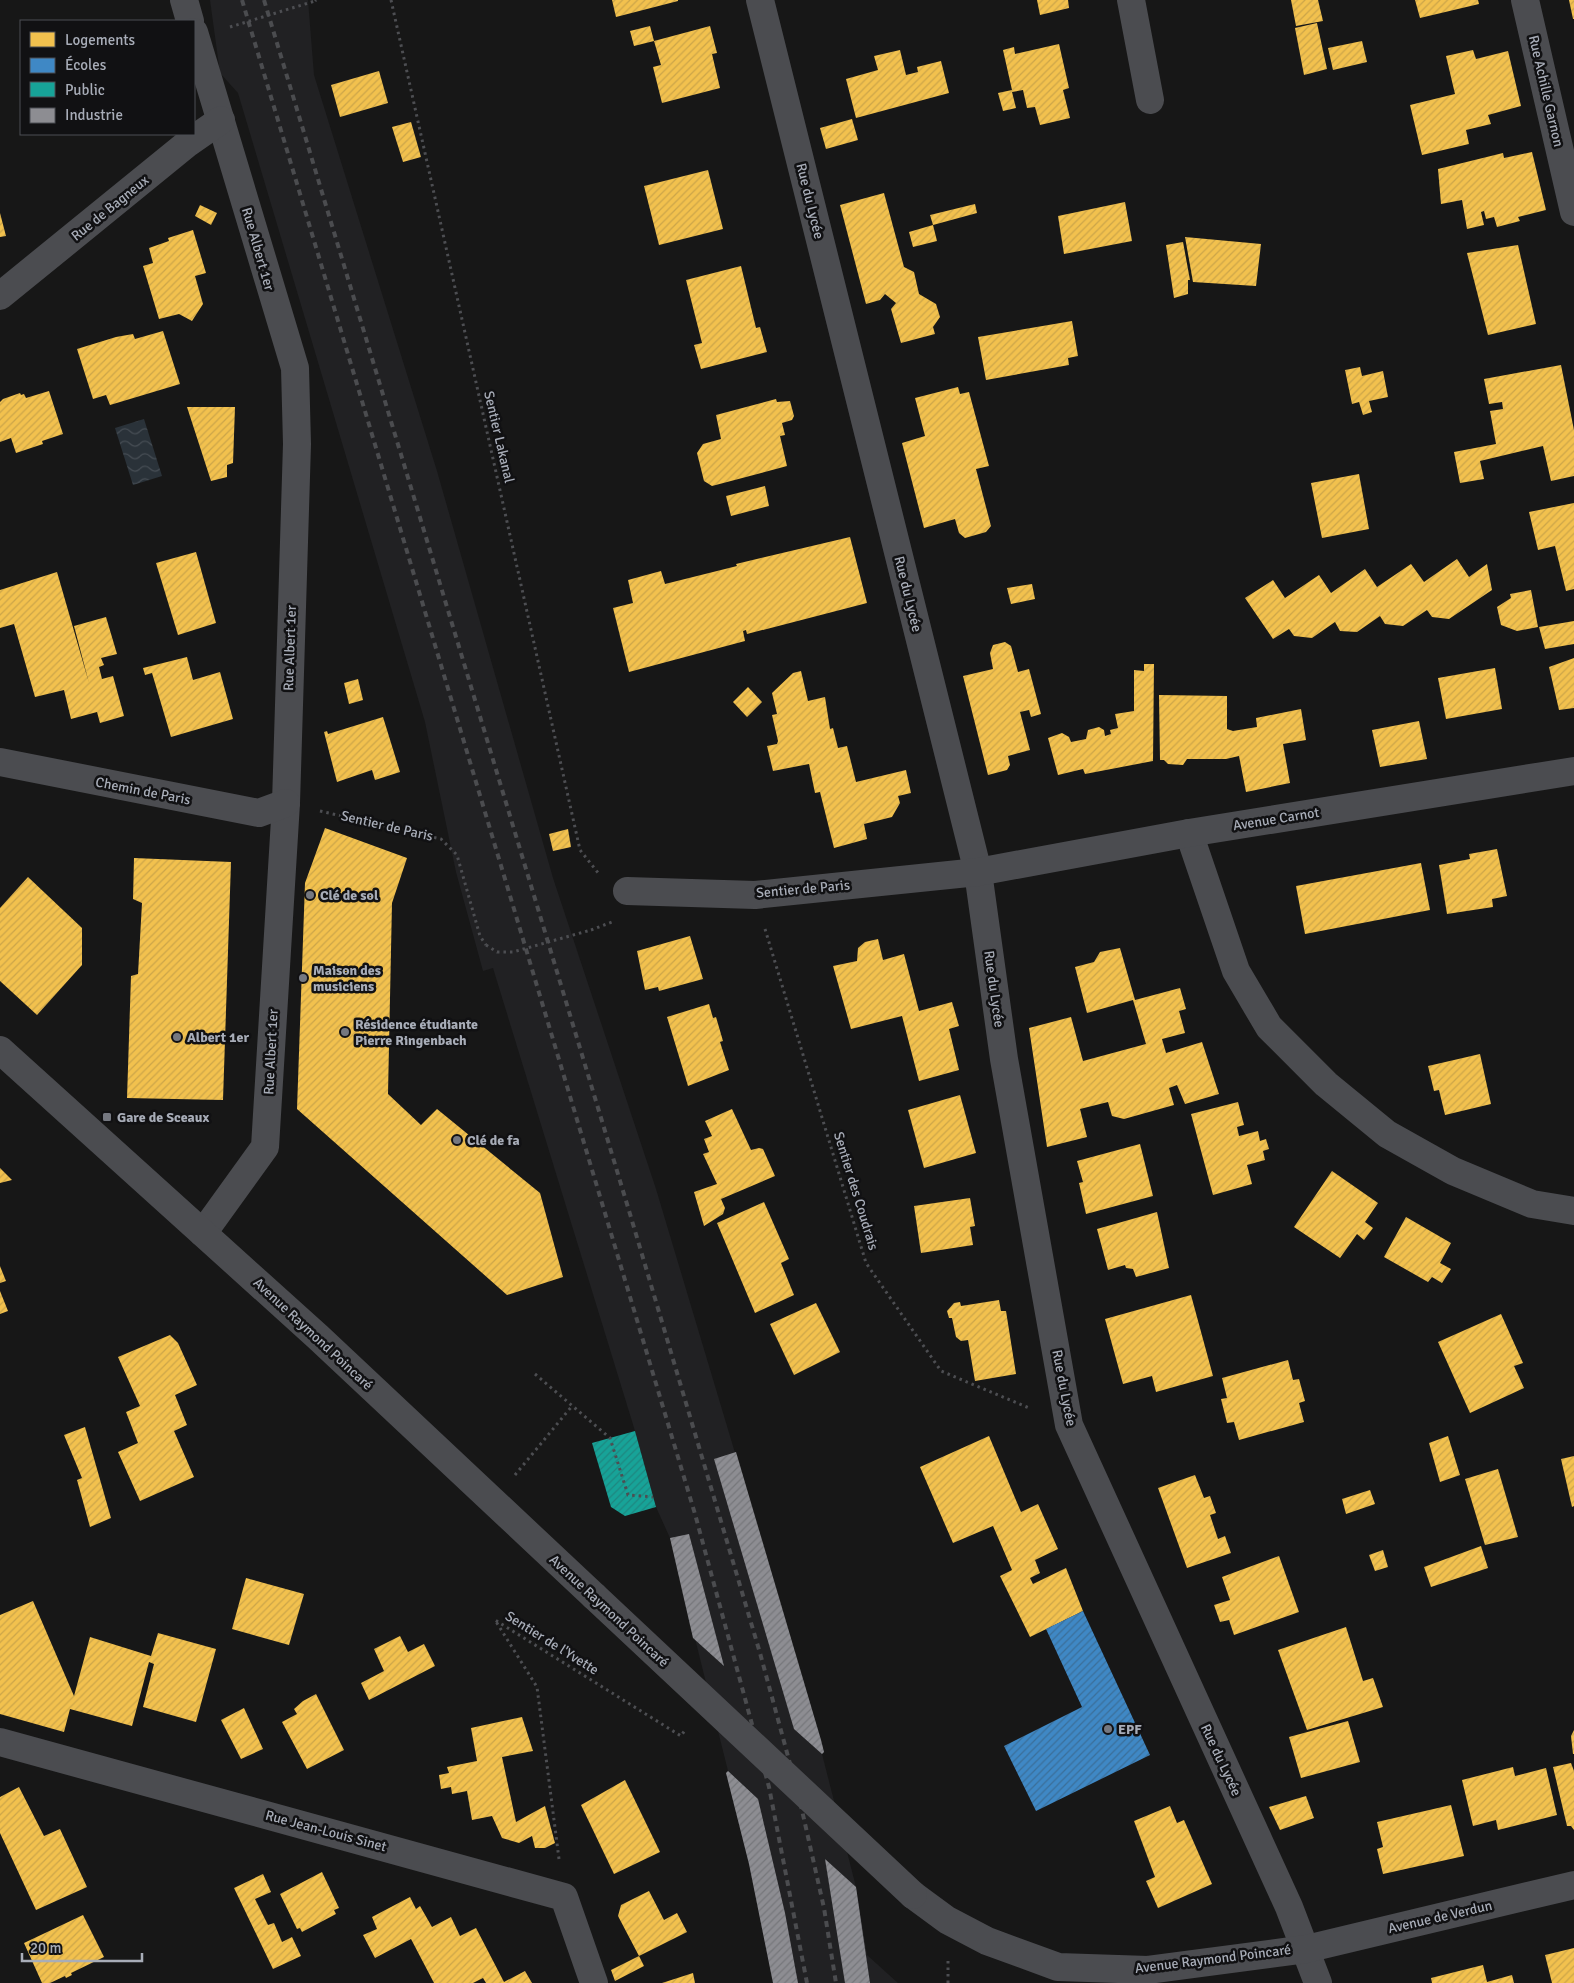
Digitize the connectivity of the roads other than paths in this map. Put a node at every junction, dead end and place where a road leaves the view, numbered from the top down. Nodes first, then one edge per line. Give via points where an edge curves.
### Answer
1 (184, 0) edge
2 (760, 0) edge
3 (1131, 0) edge
4 (1525, 0) edge
5 (190, 20) edge
6 (195, 35) edge
7 (1150, 100) dead end
8 (221, 120) junction
9 (1574, 212) edge
10 (0, 296) edge
11 (0, 762) edge
12 (1574, 771) edge
13 (286, 803) junction
14 (1189, 833) junction
15 (978, 872) junction
16 (627, 891) dead end
17 (0, 1050) edge
18 (1574, 1211) edge
19 (203, 1233) junction
20 (0, 1742) edge
21 (1574, 1885) edge
22 (1306, 1949) junction
23 (594, 1983) edge
24 (1318, 1983) edge
25 (1330, 1983) edge

1 - 5 street
2 - 15 street, Rue du Lycée
3 - 7 street
4 - 9 street, Rue Achille Garnon
6 - 8 street, Rue Albert 1er
8 - 10 street, Rue de Bagneux via 188,143
8 - 13 street, Rue Albert 1er via 295,368 297,444
11 - 13 street, Chemin de Paris via 260,813
12 - 14 street, Avenue Carnot
13 - 19 street, Rue Albert 1er via 265,1147
14 - 15 street, Avenue Carnot
14 - 18 street via 1236,971 1269,1027 1326,1084 1387,1134 1453,1171 1532,1204
15 - 16 street, Sentier de Paris via 755,894
15 - 22 street, Rue du Lycée via 1004,1059 1069,1425
17 - 19 street, Avenue Raymond Poincaré
19 - 22 street, Avenue Raymond Poincaré, bridge via 913,1895 947,1920 987,1941 1058,1967 1148,1970
20 - 23 street, Rue Jean-Louis Sinet via 564,1897
21 - 22 street, Avenue de Verdun
22 - 24 street, Rue du Lycée
22 - 25 street, Rue du Lycée

